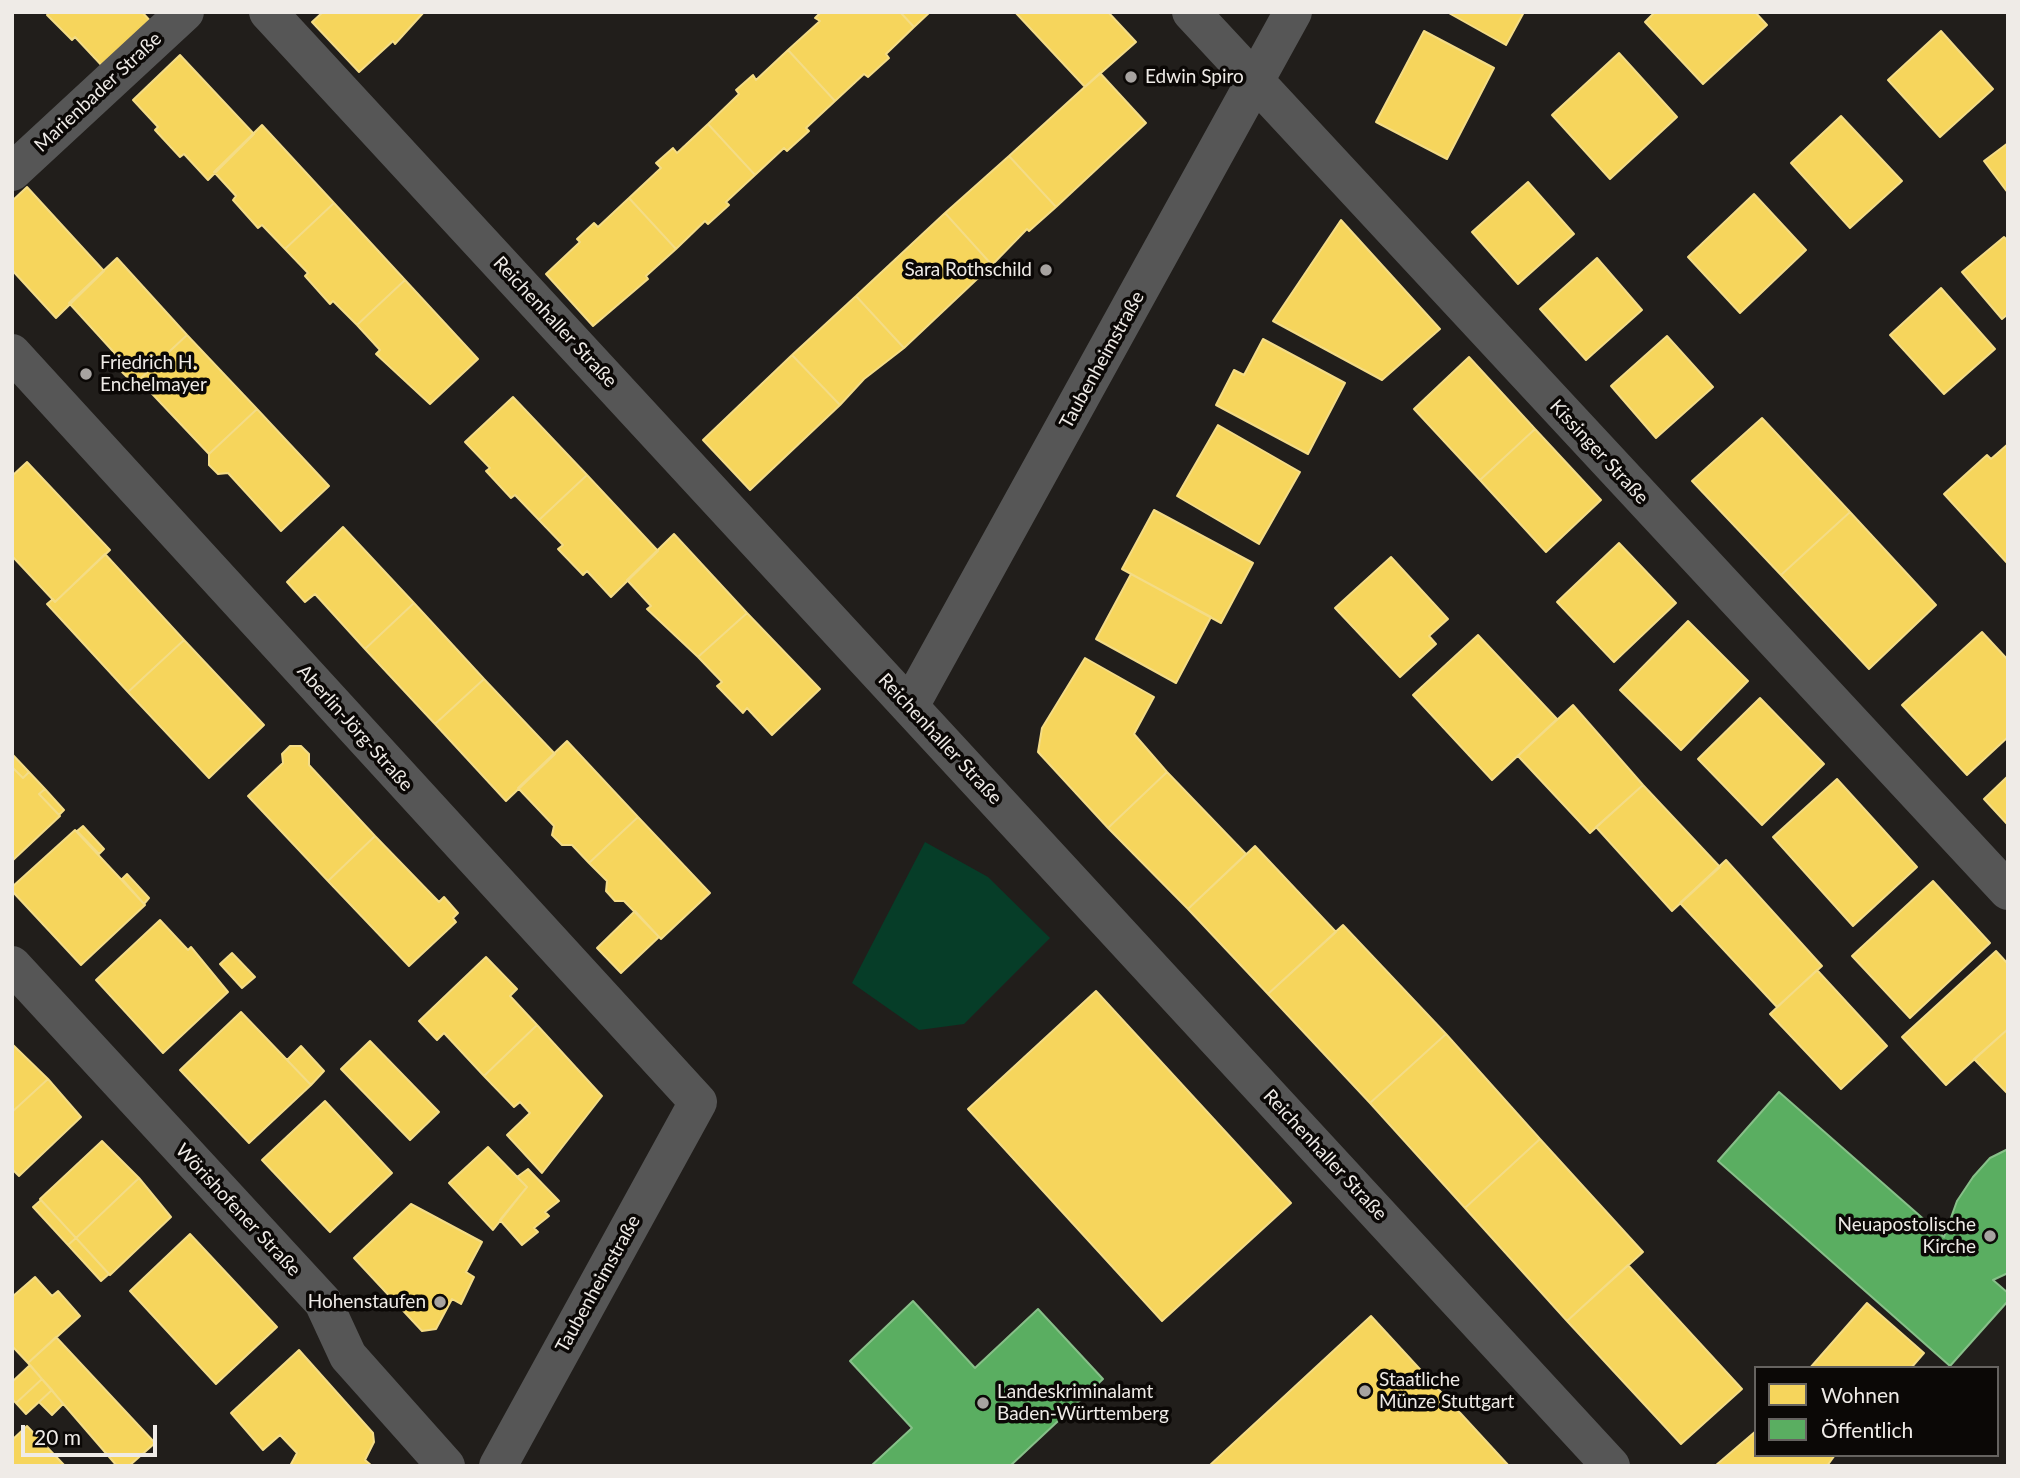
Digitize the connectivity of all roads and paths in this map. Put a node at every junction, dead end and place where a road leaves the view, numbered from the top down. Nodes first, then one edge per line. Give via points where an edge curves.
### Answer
1 (185, 12) edge
2 (268, 12) edge
3 (1191, 12) edge
4 (1293, 12) edge
5 (1255, 83) junction
6 (12, 172) edge
7 (12, 353) edge
8 (910, 706) junction
9 (2008, 891) edge
10 (12, 965) edge
11 (698, 1102) joint
12 (446, 1466) edge
13 (498, 1466) edge
14 (1611, 1466) edge

1 - 6 street, Marienbader Straße
2 - 8 street, Reichenhaller Straße
3 - 5 street, Kissinger Straße
4 - 5 street, Taubenheimstraße
5 - 8 street, Taubenheimstraße
5 - 9 street, Kissinger Straße
7 - 11 street, Aberlin-Jörg-Straße
8 - 14 street, Reichenhaller Straße
10 - 12 street, Wörishofener Straße via 323,1302 348,1356
11 - 13 street, Taubenheimstraße

